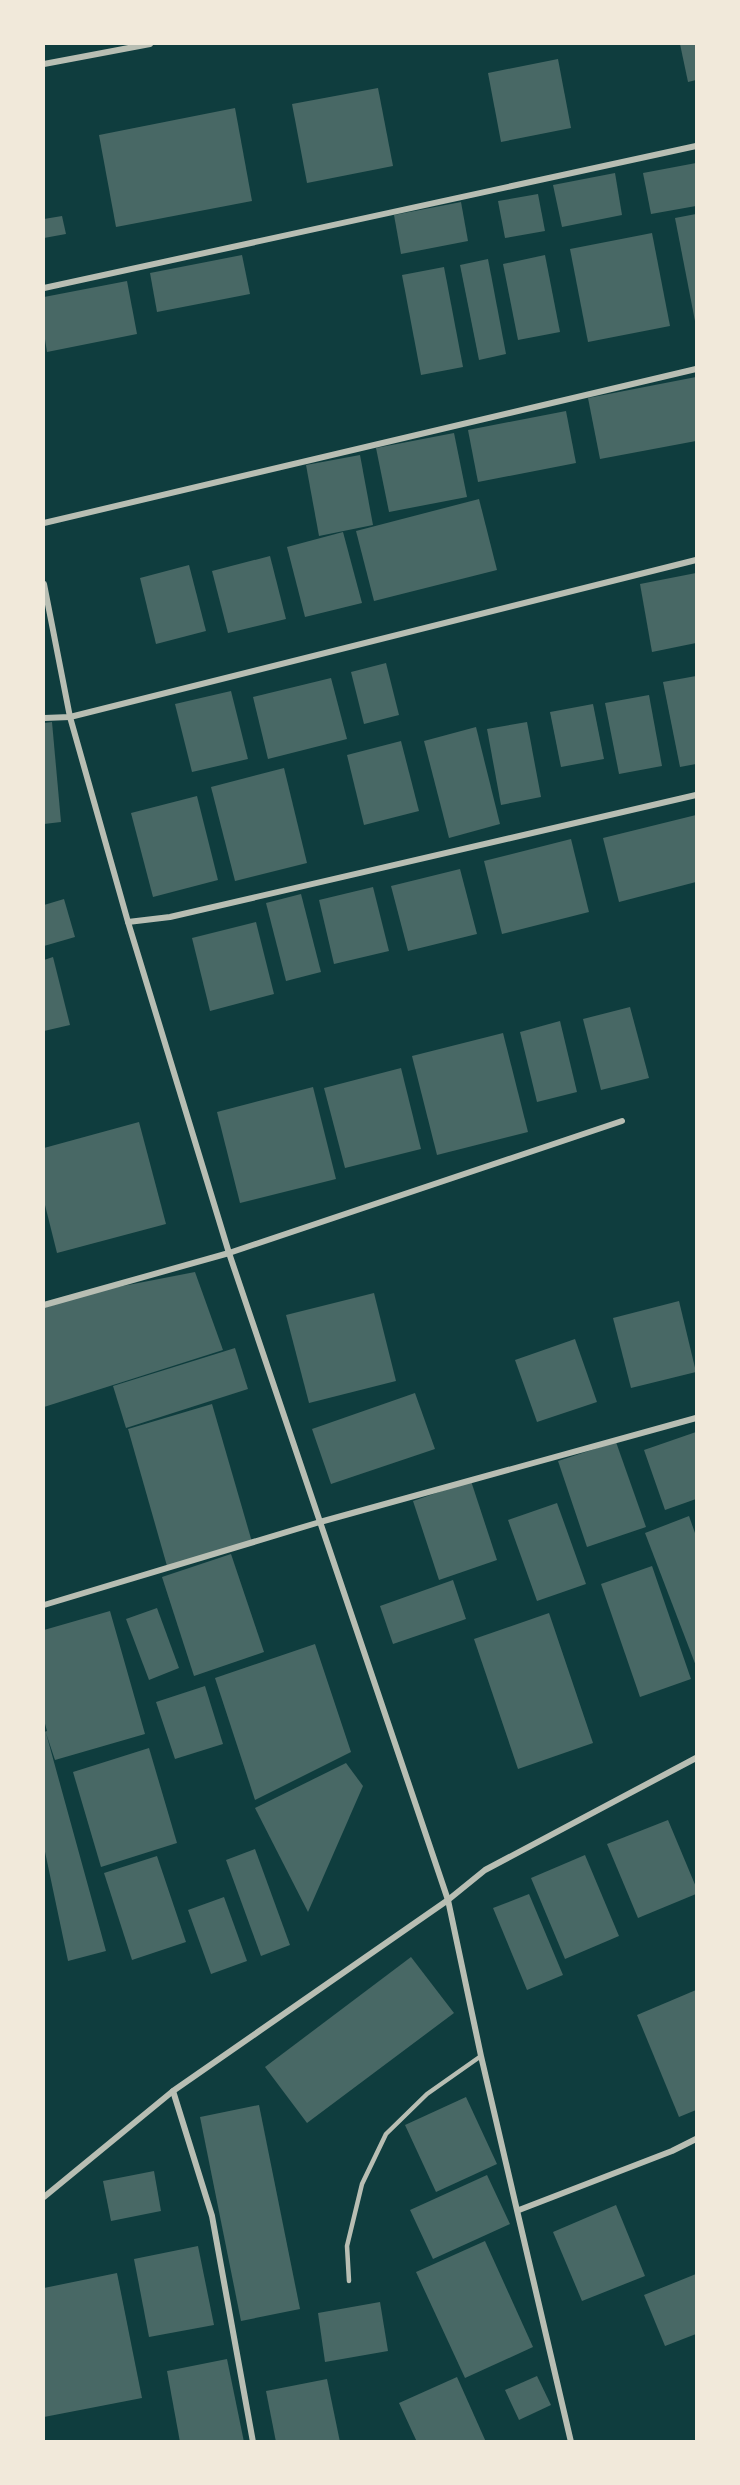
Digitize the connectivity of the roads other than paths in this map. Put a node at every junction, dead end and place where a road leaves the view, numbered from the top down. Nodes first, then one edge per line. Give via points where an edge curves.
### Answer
1 (150, 44) edge
2 (44, 64) edge
3 (696, 146) edge
4 (44, 288) edge
5 (696, 369) edge
6 (44, 523) edge
7 (696, 560) edge
8 (44, 584) edge
9 (70, 717) junction
10 (44, 718) edge
11 (696, 795) edge
12 (128, 922) junction
13 (622, 1121) dead end
14 (229, 1253) junction
15 (44, 1305) edge
16 (696, 1418) edge
17 (320, 1522) junction
18 (44, 1605) edge
19 (696, 1758) edge
20 (448, 1900) junction
21 (481, 2056) junction
22 (173, 2091) junction
23 (696, 2139) edge
24 (44, 2197) edge
25 (519, 2210) junction
26 (349, 2281) dead end
27 (254, 2442) edge
28 (571, 2442) edge

1 - 2 street
3 - 4 street
5 - 6 street
7 - 9 street
8 - 9 street
9 - 10 street
9 - 12 street
11 - 12 street via 170,917
12 - 14 street
13 - 14 street
14 - 15 street
14 - 17 street
16 - 17 street
17 - 18 street
17 - 20 street
19 - 20 street via 485,1870
20 - 21 street
20 - 22 street
21 - 25 street
21 - 26 lane via 427,2094 386,2134 362,2184 347,2246
22 - 24 street
22 - 27 street via 212,2216
23 - 25 street
25 - 28 street

